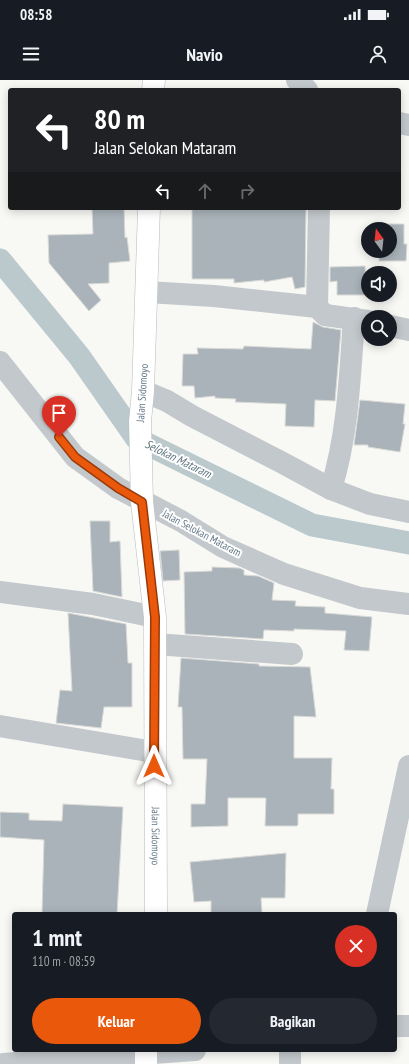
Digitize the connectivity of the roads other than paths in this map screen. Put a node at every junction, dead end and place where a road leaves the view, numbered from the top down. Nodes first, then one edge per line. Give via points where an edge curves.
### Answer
1 (297, 80) edge
2 (305, 88) edge
3 (149, 210) edge
4 (319, 210) edge
5 (147, 292) junction
6 (317, 307) junction
7 (361, 319) edge
8 (397, 327) edge
9 (409, 330) edge
10 (0, 362) edge
11 (143, 391) junction
12 (331, 489) junction
13 (142, 502) junction
14 (409, 512) edge
15 (0, 592) edge
16 (409, 604) edge
17 (155, 617) junction
18 (154, 644) junction
19 (292, 654) dead end
20 (0, 726) edge
21 (154, 752) junction
22 (409, 766) edge
23 (156, 912) edge
24 (377, 912) edge
25 (397, 1026) edge
26 (409, 1026) edge
27 (179, 1052) edge
28 (290, 1052) edge
29 (146, 1056) edge
30 (3, 1064) edge
31 (290, 1064) edge

1 - 2 street
3 - 5 main road, Jalan Sidomoyo
4 - 6 street
5 - 6 street
5 - 11 main road, Jalan Sidomoyo
6 - 7 street via 325,315
7 - 12 street via 341,451
8 - 9 street
10 - 13 street, Jalan Selokan Mataram via 75,457
11 - 12 street via 167,401
11 - 13 main road, Jalan Sidomoyo via 140,421
12 - 14 street via 370,504
13 - 16 street, Jalan Selokan Mataram via 181,520 223,547 284,574 360,598
13 - 17 main road, Jalan Sidomoyo
15 - 17 street via 93,604
17 - 18 main road, Jalan Sidomoyo
18 - 19 street
18 - 21 main road, Jalan Sidomoyo
20 - 21 street
21 - 23 main road, Jalan Sidomoyo
22 - 24 street
25 - 26 street
27 - 29 street
28 - 31 street
29 - 30 street via 54,1059

